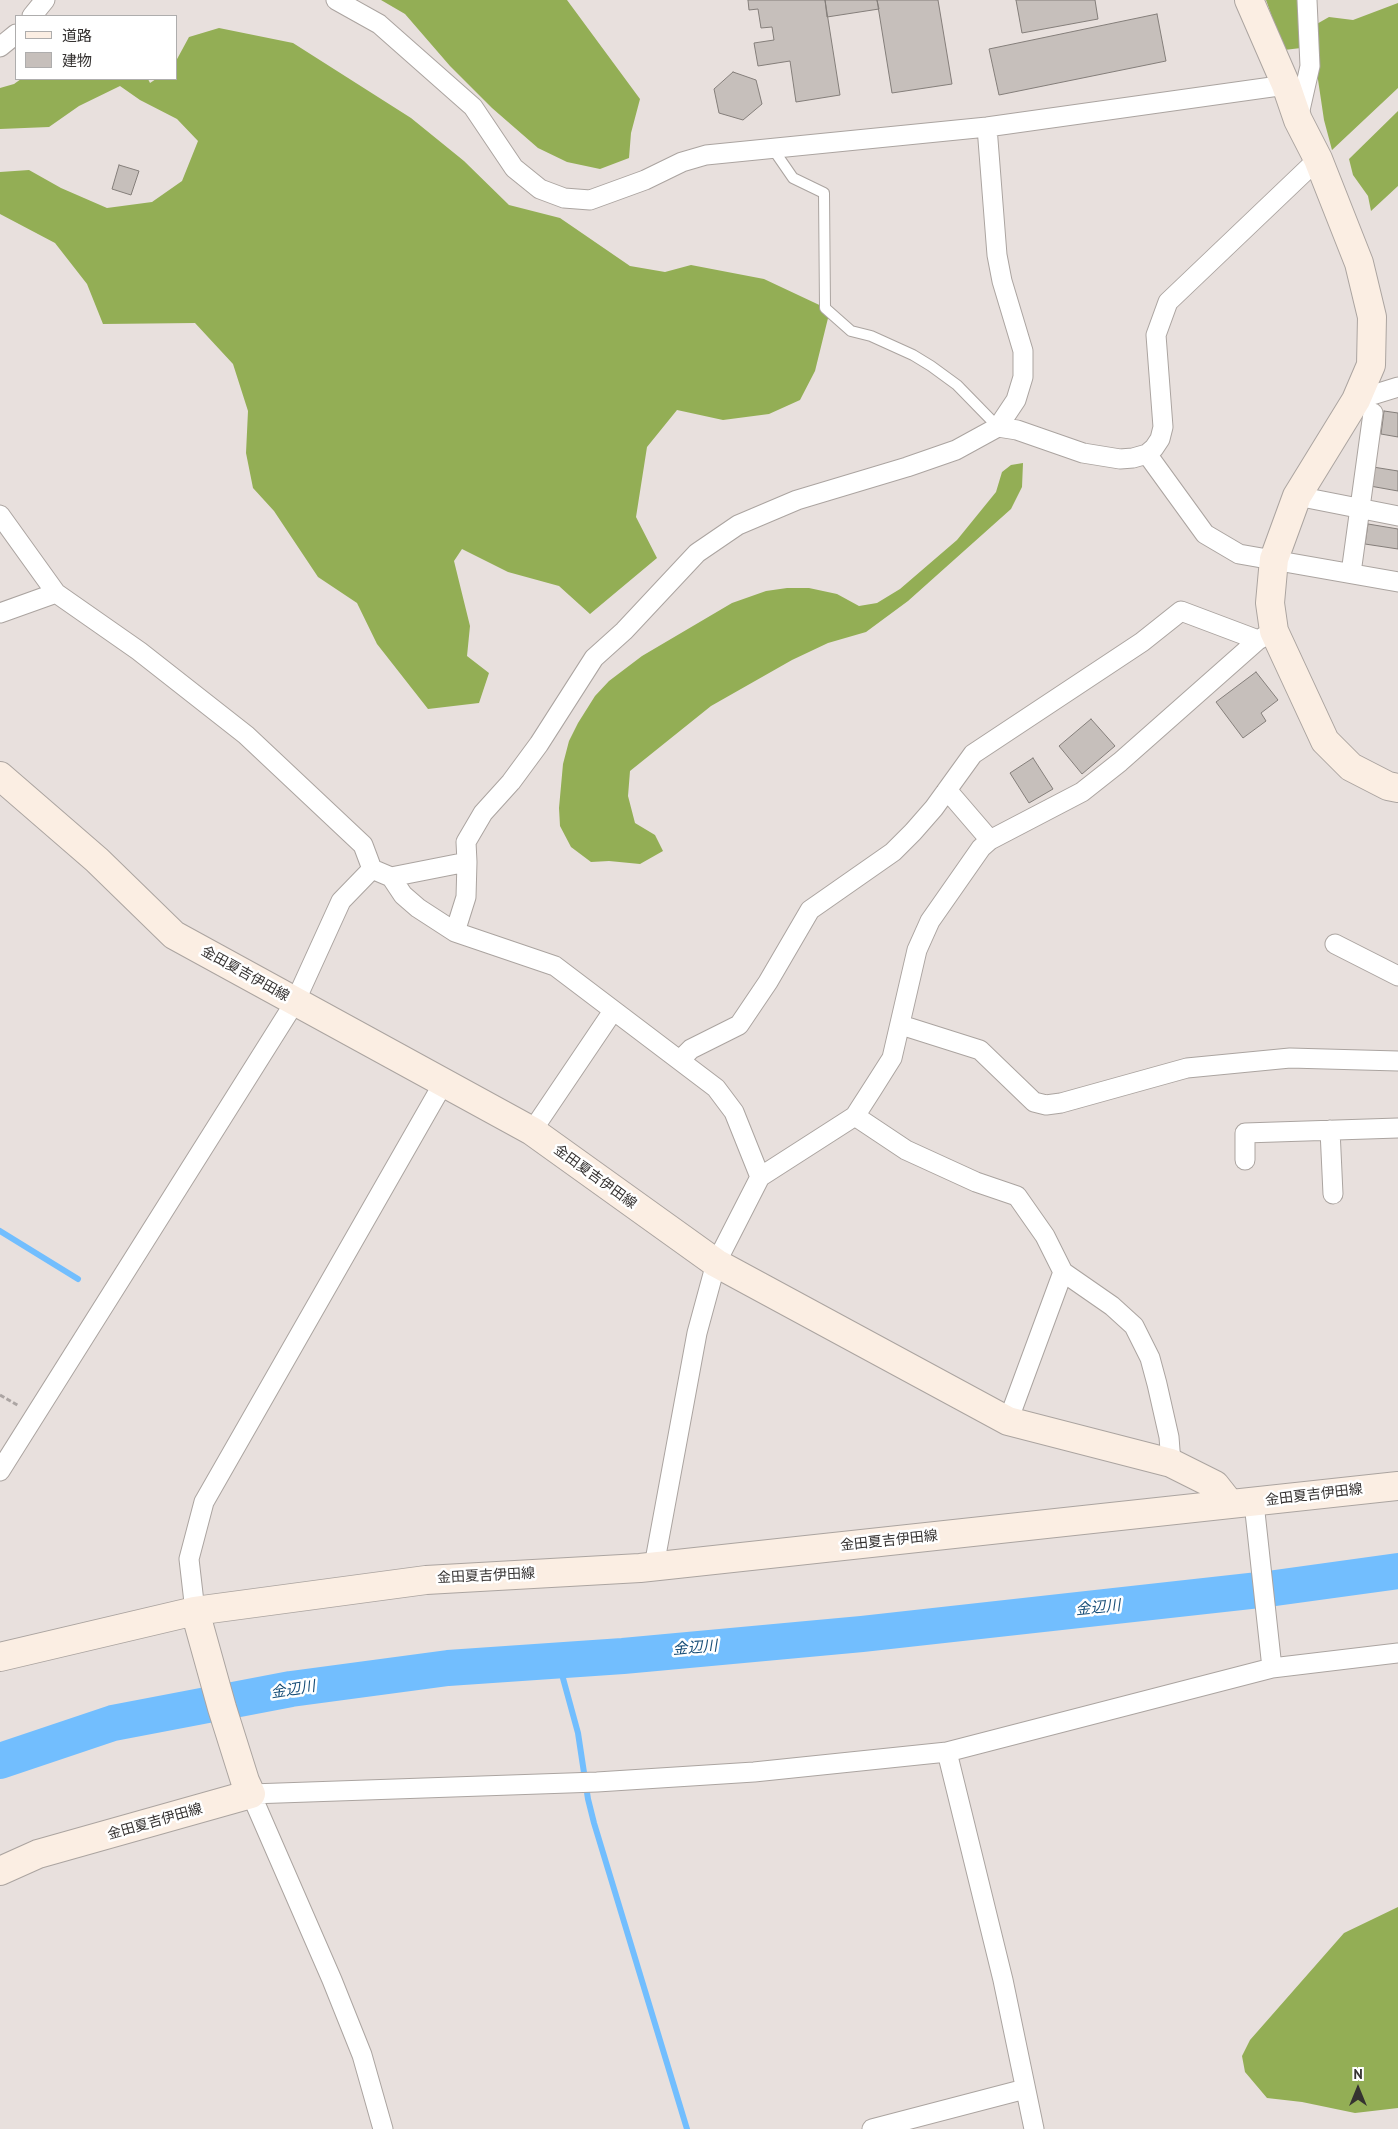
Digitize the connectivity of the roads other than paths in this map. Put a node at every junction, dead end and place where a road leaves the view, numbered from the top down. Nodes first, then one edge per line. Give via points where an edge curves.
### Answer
1 (45, 0) edge
2 (336, 0) edge
3 (1248, 0) edge
4 (1307, 0) edge
5 (33, 15) edge
6 (15, 35) edge
7 (0, 47) edge
8 (1286, 85) junction
9 (1298, 120) junction
10 (987, 127) junction
11 (773, 148) junction
12 (1318, 159) junction
13 (1398, 387) edge
14 (1365, 407) junction
15 (998, 427) junction
16 (1147, 454) junction
17 (1297, 496) junction
18 (1360, 510) junction
19 (0, 515) edge
20 (1398, 516) edge
21 (1274, 559) junction
22 (1351, 573) junction
23 (1398, 582) edge
24 (56, 593) junction
25 (0, 613) edge
26 (1266, 636) junction
27 (0, 776) edge
28 (1398, 788) edge
29 (947, 790) junction
30 (990, 840) junction
31 (467, 862) junction
32 (372, 869) junction
33 (390, 877) junction
34 (455, 932) junction
35 (1335, 944) dead end
36 (1398, 976) edge
37 (295, 1002) junction
38 (613, 1011) junction
39 (901, 1025) junction
40 (680, 1060) junction
41 (1398, 1061) edge
42 (444, 1082) junction
43 (855, 1116) junction
44 (1398, 1128) edge
45 (1330, 1130) junction
46 (532, 1131) junction
47 (1245, 1160) dead end
48 (760, 1177) junction
49 (1333, 1194) dead end
50 (716, 1263) junction
51 (1063, 1272) junction
52 (1008, 1421) junction
53 (1171, 1463) junction
54 (0, 1470) edge
55 (1398, 1485) edge
56 (1247, 1508) junction
57 (654, 1566) junction
58 (195, 1611) junction
59 (1398, 1653) edge
60 (0, 1657) edge
61 (1272, 1668) junction
62 (946, 1752) junction
63 (248, 1788) junction
64 (0, 1871) edge
65 (1025, 2089) junction
66 (383, 2129) edge
67 (872, 2129) edge
68 (1034, 2129) edge

1 - 5 street
2 - 11 street via 379,24 473,107 514,168 540,189 564,198 590,200 706,155
3 - 8 main road
4 - 9 street via 1310,66
6 - 7 street
8 - 9 main road
8 - 10 street
9 - 12 main road
10 - 11 street
10 - 15 street via 997,255 1023,351 1023,377 1016,400
11 - 15 lane via 793,178 824,193 824,308 851,331 913,354 931,366 957,385
12 - 14 main road via 1359,263 1372,317 1371,365
12 - 16 street via 1168,302 1156,335 1163,427 1160,439
13 - 14 street
14 - 17 main road
14 - 18 street
15 - 16 street via 1017,430 1084,453 1120,459
15 - 31 street via 956,450 797,500 738,525 697,553 624,632 594,658 539,744 483,813 466,842
16 - 21 street via 1205,534 1239,554
17 - 18 street
17 - 21 main road
18 - 20 street
18 - 22 street
19 - 24 street
21 - 22 street
21 - 26 main road
22 - 23 street
24 - 25 street
24 - 32 street via 139,651 246,735 363,845
26 - 28 main road via 1325,741 1351,767
26 - 29 street via 1182,611 1142,642 973,754
26 - 30 street via 1082,792
27 - 37 main road, 金田夏吉伊田線 via 96,860 174,935
29 - 30 street
29 - 40 street via 914,832 893,852 810,910 739,1025 691,1049
30 - 39 street via 930,921 915,958
31 - 33 street
31 - 34 street via 466,897
32 - 33 street
32 - 37 street via 340,901
33 - 34 street via 418,908
34 - 38 street via 555,966
35 - 36 street
37 - 42 main road, 金田夏吉伊田線
37 - 54 street
38 - 40 street
38 - 46 street
39 - 41 street via 980,1050 1034,1102 1046,1105 1187,1068 1290,1058
39 - 43 street via 892,1058
40 - 48 street via 716,1088 734,1112
42 - 46 main road, 金田夏吉伊田線
42 - 58 street via 204,1502 190,1559
43 - 48 street
43 - 51 street via 906,1150 976,1182 1017,1196 1045,1236
44 - 45 street
45 - 47 street via 1245,1133
45 - 49 street
46 - 50 main road, 金田夏吉伊田線
48 - 50 street
50 - 52 main road, 金田夏吉伊田線
50 - 57 street via 698,1333
51 - 52 street
51 - 53 street via 1112,1306 1134,1326 1150,1358 1169,1437
52 - 53 main road, 金田夏吉伊田線
53 - 56 main road, 金田夏吉伊田線 via 1215,1485
55 - 56 main road, 金田夏吉伊田線
56 - 57 main road, 金田夏吉伊田線
56 - 61 street
57 - 58 main road, 金田夏吉伊田線 via 426,1580
58 - 60 main road, 金田夏吉伊田線
58 - 63 main road
59 - 61 street
61 - 62 street
62 - 63 street via 754,1772 597,1782
62 - 65 street via 1003,1980
63 - 64 main road, 金田夏吉伊田線 via 38,1854
63 - 66 street via 359,2046
65 - 67 street
65 - 68 street

